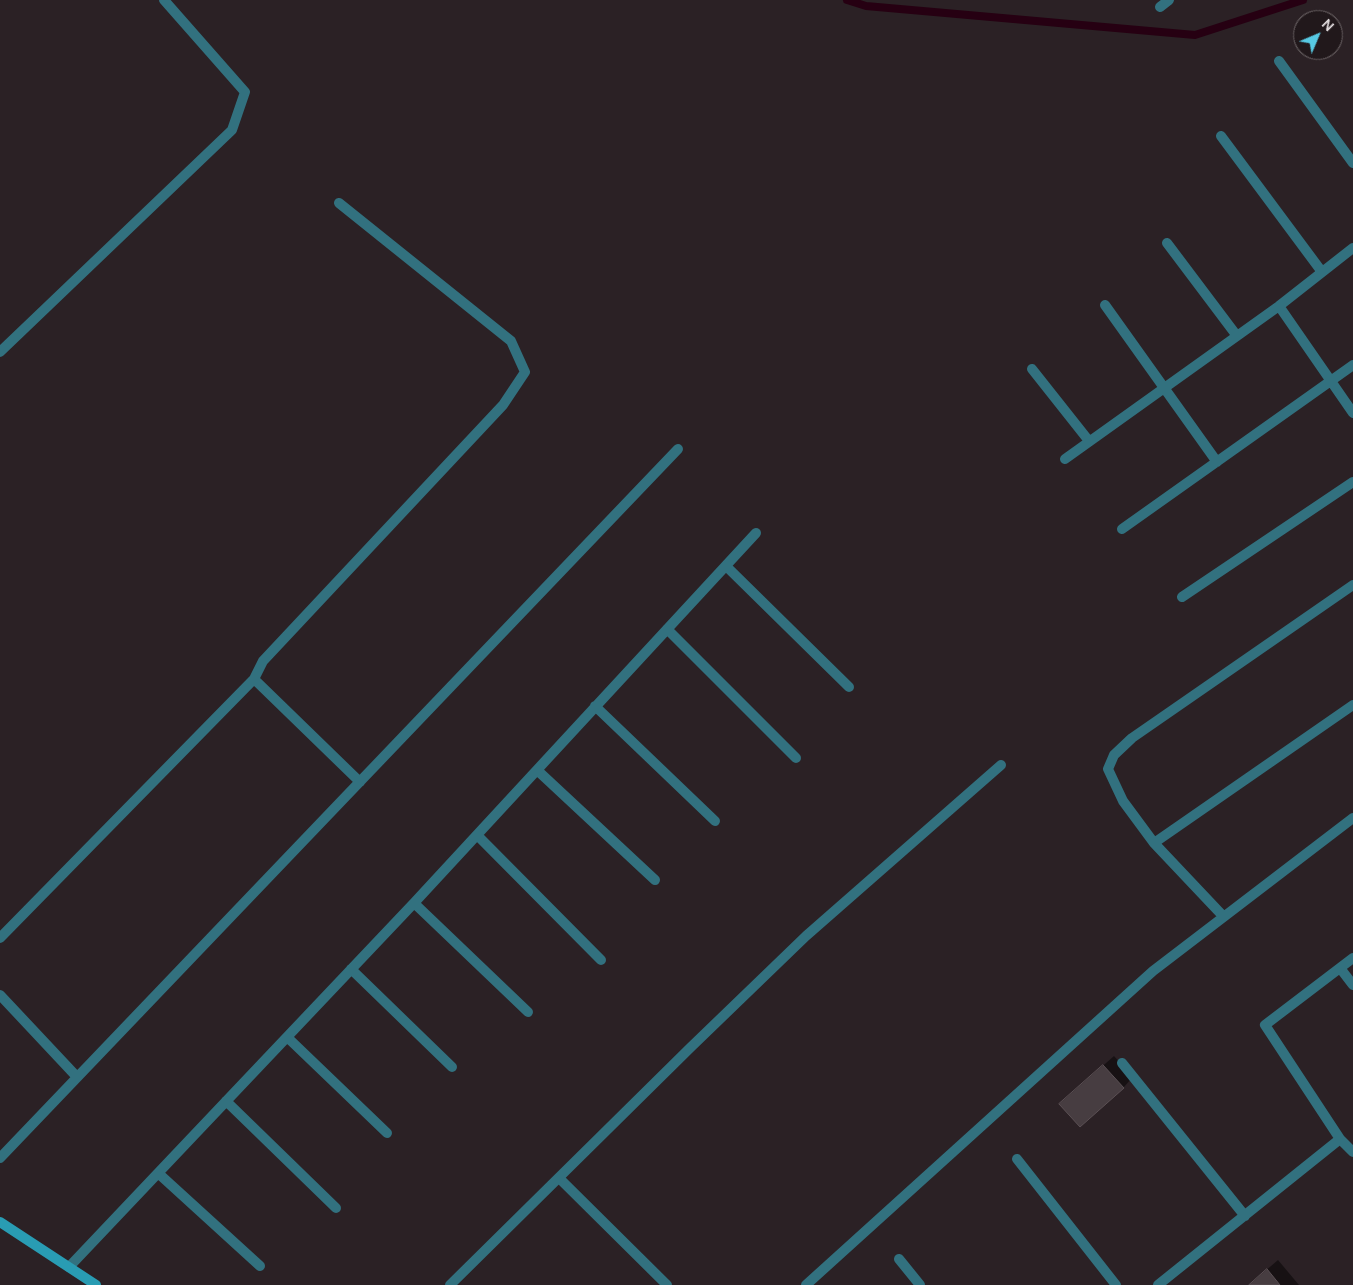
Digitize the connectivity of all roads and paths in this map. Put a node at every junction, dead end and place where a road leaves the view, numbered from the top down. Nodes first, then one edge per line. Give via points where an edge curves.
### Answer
1 (164, 0) edge
2 (1169, 0) edge
3 (1160, 7) dead end
4 (1279, 61) dead end
5 (1220, 136) dead end
6 (1353, 163) edge
7 (339, 202) dead end
8 (1167, 243) dead end
9 (1353, 248) edge
10 (1322, 272) junction
11 (1104, 305) dead end
12 (1279, 306) junction
13 (1237, 336) junction
14 (0, 352) edge
15 (1353, 365) edge
16 (1032, 368) dead end
17 (1331, 382) junction
18 (1164, 388) junction
19 (1353, 413) edge
20 (1089, 441) junction
21 (678, 450) dead end
22 (1064, 459) dead end
23 (1217, 462) junction
24 (1353, 482) edge
25 (1122, 529) dead end
26 (756, 533) dead end
27 (726, 566) junction
28 (1353, 585) edge
29 (1182, 597) dead end
30 (667, 629) junction
31 (254, 679) junction
32 (850, 687) dead end
33 (1353, 705) edge
34 (595, 706) junction
35 (796, 758) dead end
36 (1001, 765) dead end
37 (537, 770) junction
38 (360, 782) junction
39 (1353, 818) edge
40 (715, 821) dead end
41 (477, 835) junction
42 (1154, 843) junction
43 (655, 880) dead end
44 (414, 903) junction
45 (1223, 916) junction
46 (0, 938) edge
47 (1353, 958) edge
48 (601, 960) dead end
49 (1340, 968) junction
50 (351, 969) junction
51 (1353, 985) edge
52 (0, 995) edge
53 (528, 1012) dead end
54 (287, 1037) junction
55 (1122, 1063) dead end
56 (452, 1067) dead end
57 (77, 1077) junction
58 (226, 1101) junction
59 (387, 1133) dead end
60 (1340, 1139) junction
61 (1353, 1152) edge
62 (0, 1158) edge
63 (1017, 1158) dead end
64 (158, 1173) junction
65 (559, 1178) junction
66 (336, 1208) dead end
67 (1245, 1216) junction
68 (0, 1222) edge
69 (899, 1260) dead end
70 (260, 1266) dead end
71 (69, 1267) junction
72 (96, 1285) edge
73 (450, 1285) edge
74 (667, 1285) edge
75 (806, 1285) edge
76 (920, 1285) edge
77 (1116, 1285) edge
78 (1158, 1285) edge

1 - 14 street via 245,92 232,130
2 - 3 street
4 - 6 street
5 - 10 street
7 - 31 street via 511,341 525,372 504,405 263,661
8 - 13 street
9 - 10 street
10 - 12 street
11 - 18 street
12 - 13 street
12 - 17 street
13 - 18 street
15 - 17 street
16 - 20 street
17 - 19 street
17 - 23 street
18 - 20 street
18 - 23 street
20 - 22 street
21 - 38 street
23 - 25 street
24 - 29 street
26 - 27 street
27 - 30 street
27 - 32 street
28 - 42 street via 1132,738 1114,755 1108,769 1123,801
30 - 34 street
30 - 35 street
31 - 38 street
31 - 46 street
33 - 42 street
34 - 37 street
34 - 40 street
36 - 65 street via 806,936
37 - 41 street
37 - 43 street
38 - 57 street
39 - 45 street
41 - 44 street
41 - 48 street
42 - 45 street
44 - 50 street
44 - 53 street
45 - 75 street via 1146,977
47 - 49 street
49 - 51 street
49 - 60 street via 1265,1025
50 - 54 street
50 - 56 street
52 - 57 street
54 - 58 street
54 - 59 street
55 - 67 street
57 - 62 street
58 - 64 street
58 - 66 street
60 - 61 street
60 - 67 street
63 - 77 street
64 - 70 street
64 - 71 street
65 - 73 street
65 - 74 street
67 - 78 street
68 - 71 street
69 - 76 street
71 - 72 street

